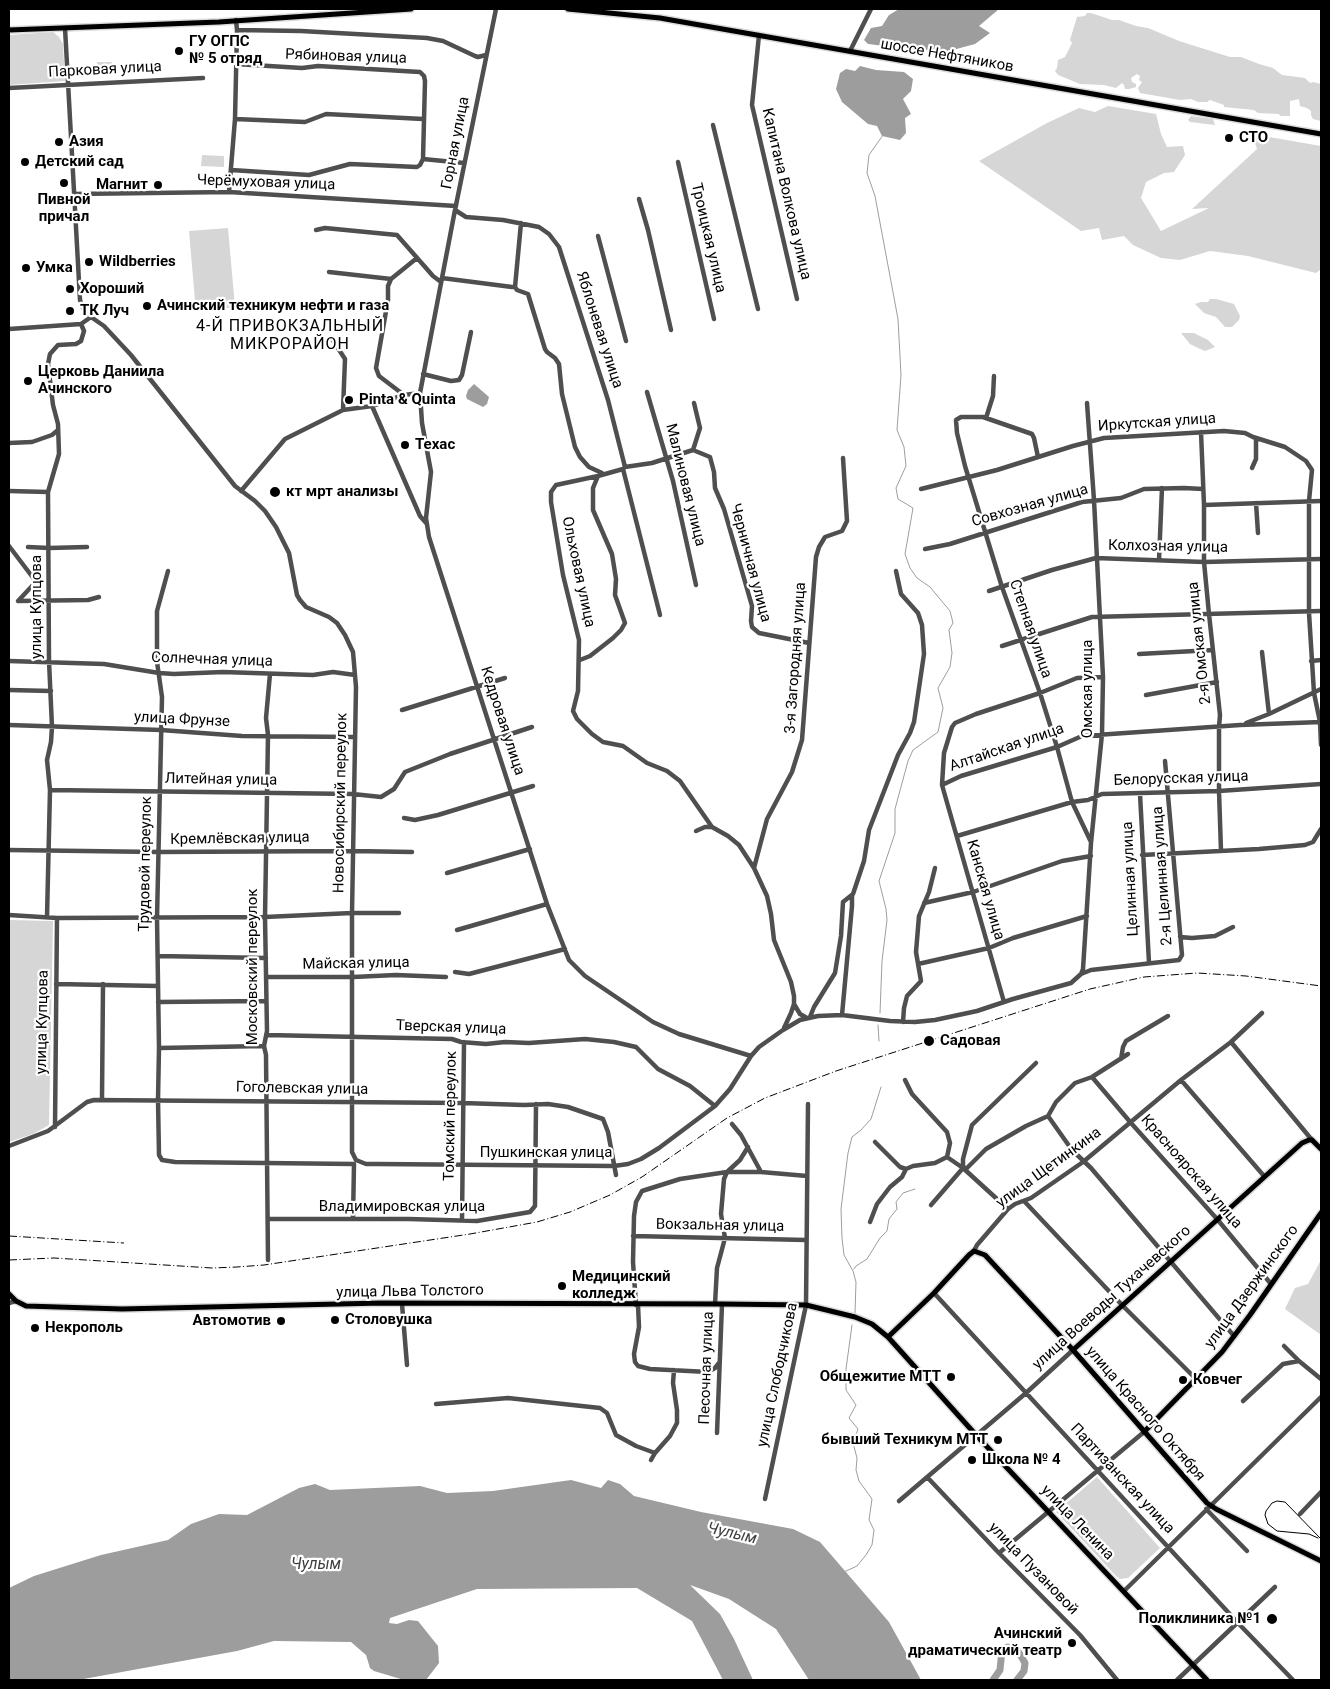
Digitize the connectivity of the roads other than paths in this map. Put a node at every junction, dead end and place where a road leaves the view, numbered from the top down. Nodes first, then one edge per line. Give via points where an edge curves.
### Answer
1 (411, 9) edge
2 (496, 9) edge
3 (568, 9) edge
4 (871, 9) edge
5 (236, 20) junction
6 (65, 28) junction
7 (9, 30) edge
8 (237, 30) junction
9 (759, 35) junction
10 (850, 51) junction
11 (486, 55) junction
12 (236, 64) junction
13 (203, 78) dead end
14 (68, 85) junction
15 (9, 88) edge
16 (234, 118) junction
17 (423, 119) junction
18 (713, 125) dead end
19 (1321, 134) edge
20 (423, 159) junction
21 (464, 162) junction
22 (678, 162) dead end
23 (231, 170) junction
24 (229, 192) junction
25 (74, 194) junction
26 (639, 199) dead end
27 (455, 208) junction
28 (520, 223) junction
29 (316, 230) dead end
30 (598, 236) dead end
31 (417, 258) junction
32 (329, 272) dead end
33 (391, 279) junction
34 (442, 280) junction
35 (515, 287) junction
36 (797, 299) dead end
37 (758, 309) dead end
38 (91, 317) junction
39 (714, 319) dead end
40 (81, 324) junction
41 (9, 329) edge
42 (671, 330) dead end
43 (471, 332) dead end
44 (332, 340) dead end
45 (626, 341) dead end
46 (423, 374) junction
47 (994, 376) dead end
48 (647, 392) dead end
49 (420, 394) junction
50 (404, 396) junction
51 (694, 403) dead end
52 (1087, 403) dead end
53 (372, 406) junction
54 (344, 410) junction
55 (986, 418) junction
56 (58, 430) junction
57 (1201, 432) junction
58 (1256, 438) junction
59 (1089, 442) junction
60 (9, 444) edge
61 (693, 450) junction
62 (1038, 457) junction
63 (667, 458) junction
64 (843, 458) dead end
65 (624, 468) junction
66 (1252, 468) dead end
67 (600, 475) junction
68 (969, 476) junction
69 (1162, 488) junction
70 (921, 489) dead end
71 (1203, 489) junction
72 (9, 491) edge
73 (241, 491) junction
74 (48, 492) junction
75 (1094, 500) junction
76 (1309, 501) junction
77 (1321, 502) edge
78 (1256, 503) junction
79 (1204, 505) junction
80 (427, 524) junction
81 (986, 532) junction
82 (1258, 533) dead end
83 (9, 546) edge
84 (28, 547) dead end
85 (87, 547) dead end
86 (49, 548) junction
87 (925, 550) dead end
88 (1096, 558) junction
89 (1321, 559) edge
90 (1159, 560) junction
91 (1309, 560) junction
92 (1204, 562) junction
93 (168, 571) dead end
94 (896, 571) dead end
95 (696, 585) dead end
96 (1002, 587) junction
97 (989, 591) dead end
98 (99, 597) dead end
99 (49, 601) junction
100 (1321, 611) edge
101 (1309, 612) junction
102 (660, 614) dead end
103 (1209, 614) junction
104 (1100, 616) junction
105 (1021, 641) junction
106 (809, 643) junction
107 (1002, 646) dead end
108 (1213, 650) junction
109 (1262, 652) dead end
110 (1140, 654) dead end
111 (9, 660) edge
112 (580, 660) junction
113 (1321, 660) edge
114 (49, 661) junction
115 (1311, 661) junction
116 (159, 673) junction
117 (270, 674) junction
118 (355, 675) junction
119 (1103, 676) junction
120 (505, 678) dead end
121 (1217, 682) junction
122 (478, 687) junction
123 (1321, 689) edge
124 (9, 690) edge
125 (51, 692) junction
126 (1040, 693) junction
127 (1314, 693) junction
128 (1146, 694) dead end
129 (402, 710) dead end
130 (1269, 714) junction
131 (1320, 722) edge
132 (9, 725) edge
133 (1240, 725) junction
134 (52, 726) junction
135 (532, 727) dead end
136 (1219, 727) junction
137 (161, 730) junction
138 (1102, 734) junction
139 (268, 735) junction
140 (354, 737) junction
141 (495, 741) junction
142 (1321, 744) edge
143 (1057, 747) junction
144 (1165, 761) dead end
145 (1321, 784) edge
146 (942, 785) junction
147 (533, 786) dead end
148 (50, 790) junction
149 (1219, 791) junction
150 (160, 792) junction
151 (267, 793) junction
152 (1169, 793) junction
153 (353, 794) junction
154 (512, 794) junction
155 (1140, 794) junction
156 (1096, 796) junction
157 (1072, 802) junction
158 (404, 818) dead end
159 (712, 827) junction
160 (1321, 829) edge
161 (696, 831) dead end
162 (957, 836) junction
163 (1091, 843) junction
164 (530, 849) junction
165 (9, 850) edge
166 (48, 851) junction
167 (266, 851) junction
168 (353, 851) junction
169 (1221, 851) junction
170 (158, 852) junction
171 (412, 852) dead end
172 (1174, 853) junction
173 (1142, 855) junction
174 (1091, 856) junction
175 (754, 868) junction
176 (935, 868) dead end
177 (447, 873) dead end
178 (973, 892) junction
179 (852, 896) junction
180 (924, 903) junction
181 (547, 904) junction
182 (352, 913) junction
183 (399, 913) dead end
184 (9, 915) edge
185 (1087, 916) junction
186 (47, 917) junction
187 (57, 918) junction
188 (157, 918) junction
189 (265, 918) junction
190 (1233, 927) dead end
191 (457, 930) dead end
192 (1180, 937) junction
193 (989, 948) junction
194 (564, 949) junction
195 (158, 956) junction
196 (266, 958) junction
197 (1150, 963) junction
198 (918, 964) junction
199 (455, 972) dead end
200 (1081, 974) junction
201 (267, 977) junction
202 (353, 977) junction
203 (446, 977) dead end
204 (56, 984) junction
205 (103, 984) junction
206 (158, 986) junction
207 (266, 1001) junction
208 (158, 1002) junction
209 (1004, 1002) junction
210 (794, 1004) junction
211 (1262, 1013) dead end
212 (842, 1015) junction
213 (1168, 1016) dead end
214 (809, 1018) junction
215 (903, 1022) junction
216 (783, 1030) junction
217 (267, 1035) junction
218 (353, 1037) junction
219 (464, 1042) junction
220 (1231, 1042) junction
221 (264, 1046) junction
222 (160, 1048) junction
223 (1128, 1054) dead end
224 (751, 1056) junction
225 (1120, 1059) junction
226 (1036, 1063) dead end
227 (1092, 1077) junction
228 (905, 1080) dead end
229 (1181, 1080) junction
230 (102, 1099) junction
231 (158, 1100) junction
232 (266, 1101) junction
233 (352, 1102) junction
234 (463, 1103) junction
235 (536, 1104) junction
236 (808, 1104) dead end
237 (715, 1106) junction
238 (1048, 1116) junction
239 (1131, 1123) junction
240 (732, 1124) dead end
241 (55, 1127) junction
242 (1312, 1140) junction
243 (875, 1142) dead end
244 (9, 1146) edge
245 (748, 1147) junction
246 (1321, 1149) edge
247 (947, 1158) junction
248 (161, 1159) joint
249 (355, 1162) junction
250 (1083, 1162) junction
251 (268, 1164) junction
252 (463, 1164) junction
253 (535, 1165) junction
254 (614, 1166) junction
255 (963, 1168) junction
256 (906, 1169) junction
257 (727, 1172) junction
258 (761, 1172) junction
259 (616, 1175) dead end
260 (807, 1176) junction
261 (1264, 1176) junction
262 (1024, 1201) junction
263 (931, 1205) dead end
264 (1008, 1209) junction
265 (1321, 1213) edge
266 (268, 1219) junction
267 (353, 1219) junction
268 (1217, 1219) junction
269 (462, 1220) junction
270 (870, 1222) dead end
271 (634, 1236) junction
272 (725, 1238) junction
273 (806, 1240) junction
274 (974, 1251) junction
275 (268, 1260) dead end
276 (1170, 1262) junction
277 (1271, 1284) junction
278 (934, 1293) junction
279 (9, 1294) edge
280 (16, 1301) junction
281 (9, 1303) edge
282 (402, 1304) junction
283 (715, 1304) junction
284 (722, 1304) junction
285 (637, 1305) junction
286 (806, 1305) junction
287 (1122, 1306) junction
288 (1234, 1336) junction
289 (888, 1337) junction
290 (1284, 1346) dead end
291 (1073, 1350) junction
292 (1298, 1361) junction
293 (719, 1363) junction
294 (407, 1365) dead end
295 (674, 1370) junction
296 (1196, 1379) junction
297 (1321, 1379) edge
298 (1026, 1393) junction
299 (1321, 1397) edge
300 (1243, 1401) dead end
301 (436, 1404) dead end
302 (1144, 1432) junction
303 (717, 1433) dead end
304 (976, 1435) junction
305 (654, 1453) junction
306 (651, 1460) dead end
307 (1097, 1471) junction
308 (928, 1478) junction
309 (1321, 1492) edge
310 (765, 1499) dead end
311 (899, 1501) dead end
312 (1209, 1508) junction
313 (1048, 1512) junction
314 (1300, 1514) dead end
315 (1168, 1547) junction
316 (1247, 1551) dead end
317 (999, 1554) junction
318 (1321, 1561) edge
319 (1275, 1587) dead end
320 (1124, 1591) junction
321 (1238, 1623) junction
322 (1193, 1665) junction
323 (1117, 1680) edge
324 (1177, 1680) edge
325 (1207, 1680) edge
326 (1293, 1680) edge

1 - 5 main road
2 - 11 street, Горная улица
3 - 9 main road, шоссе Нефтяников via 660,18
4 - 10 street
5 - 6 main road
5 - 8 street
6 - 7 main road
6 - 14 street
8 - 11 street via 427,38 440,40 474,56
8 - 12 street
9 - 10 main road, шоссе Нефтяников
9 - 36 street, Капитана Волкова улица via 752,105
10 - 19 main road, шоссе Нефтяников
11 - 21 street, Горная улица
12 - 16 street
12 - 17 street, Рябиновая улица via 417,72 424,76
13 - 14 street, Парковая улица
14 - 15 street, Парковая улица
14 - 25 street
16 - 17 street via 305,122 326,114
16 - 23 street
17 - 20 street
18 - 37 street
20 - 21 street
20 - 23 street via 414,168 350,164 309,175
21 - 27 street, Горная улица
22 - 39 street, Троицкая улица
23 - 24 street
24 - 25 street, Черёмуховая улица
24 - 27 street, Черёмуховая улица
25 - 38 street via 80,300
26 - 42 street
27 - 28 street, Черёмуховая улица via 466,217
27 - 34 street, Горная улица
28 - 35 street
28 - 65 street, Яблоневая улица via 539,227 560,247 608,400
29 - 31 street via 394,234
30 - 45 street
31 - 33 street
31 - 34 street via 433,276
32 - 33 street
33 - 50 street via 376,368 378,374
34 - 35 street
34 - 46 street, Кедровая улица
35 - 67 street via 531,298 545,349 559,364 562,394 575,446 580,457
38 - 40 street
38 - 73 street, Новосибирский переулок via 131,355
40 - 41 street
40 - 56 street, улица Купцова via 84,331 81,341 58,345 50,354 48,370
43 - 46 street via 459,380
44 - 54 street via 345,359
46 - 49 street, Кедровая улица
47 - 55 street via 994,396
48 - 63 street, Малиновая улица
49 - 50 street
49 - 80 street, Кедровая улица via 431,477
50 - 53 street
51 - 61 street via 700,428
52 - 59 street, Омская улица
53 - 54 street
53 - 80 street via 420,516
54 - 73 street via 285,439
55 - 62 street via 1032,434
55 - 68 street, Степная улица via 976,416 956,420
56 - 60 street via 32,442
56 - 74 street, улица Купцова via 59,454
57 - 58 street, Иркутская улица via 1243,432
57 - 59 street, Иркутская улица via 1104,438
57 - 71 street, 2-я Омская улица
58 - 66 street via 1256,459
58 - 76 street, Иркутская улица via 1283,446 1306,461 1312,470
59 - 62 street, Иркутская улица
59 - 75 street, Омская улица
61 - 63 street
61 - 106 street, Черничная улица via 710,457 715,488 752,606 752,627 759,633
62 - 68 street, Иркутская улица
63 - 65 street
63 - 95 street, Малиновая улица
64 - 106 street, 3-я Загородняя улица via 847,524 840,533 825,537 818,551
65 - 67 street
65 - 102 street, Яблоневая улица
67 - 112 street via 593,488 593,510 612,554 615,595 625,623 613,638
67 - 112 street, Ольховая улица via 556,485 551,492 563,575 580,640
68 - 70 street, Иркутская улица
68 - 81 street, Степная улица
69 - 71 street, Совхозная улица
69 - 75 street, Совхозная улица via 1144,489 1121,498
69 - 90 street
71 - 79 street, 2-я Омская улица
72 - 74 street
73 - 118 street, Новосибирский переулок via 260,505 281,535 293,566 300,600 306,607 333,620 345,635 352,652
74 - 86 street, улица Купцова
75 - 81 street, Совхозная улица
75 - 88 street, Омская улица
76 - 77 street
76 - 78 street
76 - 91 street
78 - 79 street
78 - 82 street
79 - 92 street, 2-я Омская улица
80 - 122 street, Кедровая улица
81 - 87 street, Совхозная улица
81 - 96 street, Степная улица
83 - 99 street via 34,579 33,585 18,601
84 - 86 street
85 - 86 street
86 - 99 street, улица Купцова
88 - 90 street, Колхозная улица
88 - 96 street, Колхозная улица
88 - 104 street, Омская улица
89 - 91 street, Колхозная улица
90 - 92 street, Колхозная улица
91 - 92 street, Колхозная улица
91 - 101 street
92 - 103 street, 2-я Омская улица
93 - 116 street, Трудовой переулок via 157,607
94 - 179 street via 901,594 920,617 924,654 912,728 894,763 869,830 863,866
96 - 97 street, Колхозная улица
96 - 105 street, Степная улица
98 - 99 street
99 - 114 street, улица Купцова
100 - 101 street
101 - 103 street
101 - 115 street
103 - 104 street
103 - 108 street, 2-я Омская улица
104 - 105 street
104 - 119 street, Омская улица
105 - 107 street
105 - 126 street, Степная улица
106 - 175 street, 3-я Загородняя улица via 802,740 792,772 767,819
108 - 110 street
108 - 121 street, 2-я Омская улица
109 - 130 street
111 - 114 street, Солнечная улица
112 - 159 street, Ольховая улица via 573,711 577,719 603,742 624,746 680,781
113 - 115 street
114 - 116 street, Солнечная улица via 104,664
114 - 125 street, улица Купцова
115 - 127 street
116 - 117 street, Солнечная улица
116 - 137 street, Трудовой переулок
117 - 118 street, Солнечная улица via 333,672
117 - 139 street, Московский переулок via 266,716
118 - 140 street, Новосибирский переулок
119 - 126 street via 1082,677
119 - 138 street, Омская улица
120 - 122 street
121 - 128 street
121 - 136 street, 2-я Омская улица
122 - 129 street
122 - 141 street, Кедровая улица
123 - 127 street
124 - 125 street
125 - 134 street, улица Купцова
126 - 143 street, Степная улица
126 - 146 street, Канская улица via 954,724 944,753
127 - 130 street
127 - 131 street
130 - 133 street
131 - 133 street, Алтайская улица
131 - 142 street
132 - 134 street, улица Фрунзе
133 - 136 street, Алтайская улица
134 - 137 street, улица Фрунзе
134 - 148 street, улица Купцова via 47,760
135 - 141 street
136 - 138 street, Алтайская улица
136 - 149 street, 2-я Омская улица
137 - 139 street, улица Фрунзе
137 - 150 street, Трудовой переулок
138 - 143 street, Алтайская улица via 1078,737
138 - 156 street, Омская улица
139 - 140 street, улица Фрунзе
139 - 151 street, Московский переулок
140 - 153 street, Новосибирский переулок
141 - 153 street, Литейная улица via 405,772 389,792 378,797
141 - 154 street, Кедровая улица
143 - 146 street, Алтайская улица via 961,776
143 - 157 street, Степная улица
144 - 152 street, 2-я Целинная улица
145 - 149 street, Белорусская улица
146 - 162 street, Канская улица
147 - 154 street
148 - 150 street, Литейная улица
148 - 166 street, улица Купцова
149 - 152 street, Белорусская улица
149 - 169 street, 2-я Омская улица
150 - 151 street, Литейная улица
150 - 170 street, Трудовой переулок
151 - 153 street, Литейная улица
151 - 167 street, Московский переулок
152 - 155 street, Белорусская улица
152 - 172 street, 2-я Целинная улица
153 - 168 street, Новосибирский переулок
154 - 158 street via 429,818
154 - 164 street, Кедровая улица
155 - 156 street, Белорусская улица
155 - 173 street, Целинная улица
156 - 157 street, Белорусская улица
156 - 163 street, Омская улица
157 - 162 street, Белорусская улица
157 - 163 street, Степная улица
159 - 161 street
159 - 175 street via 739,845
160 - 169 street via 1313,842 1305,845
162 - 178 street, Канская улица
163 - 174 street, Омская улица
164 - 177 street
164 - 181 street, Кедровая улица
165 - 166 street, Кремлёвская улица
166 - 170 street, Кремлёвская улица
166 - 186 street, улица Купцова
167 - 168 street, Кремлёвская улица
167 - 170 street, Кремлёвская улица
167 - 189 street, Московский переулок
168 - 171 street, Кремлёвская улица
168 - 182 street, Новосибирский переулок
169 - 172 street
170 - 188 street, Трудовой переулок
172 - 173 street
172 - 192 street, 2-я Целинная улица
173 - 197 street, Целинная улица
174 - 178 street via 1062,861
174 - 185 street, Омская улица
175 - 210 street via 769,902 774,940 791,982
176 - 180 street
178 - 180 street
178 - 193 street, Канская улица
179 - 212 street
179 - 214 street via 843,902 834,973
180 - 198 street via 916,952
181 - 191 street
181 - 194 street, Кедровая улица
182 - 183 street
182 - 189 street
182 - 202 street, Новосибирский переулок
184 - 186 street
185 - 193 street
185 - 200 street, Омская улица
186 - 187 street
187 - 188 street
187 - 204 street, улица Купцова
188 - 189 street
188 - 195 street, Трудовой переулок
189 - 196 street, Московский переулок
190 - 192 street via 1215,936
192 - 197 street, 2-я Целинная улица via 1181,959
193 - 198 street
193 - 209 street, Канская улица
194 - 199 street via 469,974
194 - 224 street, Кедровая улица via 580,972 653,1022 684,1036
195 - 196 street
195 - 206 street, Трудовой переулок
196 - 201 street, Московский переулок
197 - 200 street via 1094,969
198 - 215 street via 921,981 907,996
200 - 209 street via 1071,983
201 - 202 street, Майская улица
201 - 207 street, Московский переулок
202 - 203 street, Майская улица
202 - 218 street, Новосибирский переулок
204 - 205 street
204 - 241 street, улица Купцова
205 - 206 street
205 - 230 street
206 - 208 street, Трудовой переулок
207 - 208 street
207 - 217 street, Московский переулок
208 - 222 street, Трудовой переулок
209 - 215 street via 935,1020
210 - 214 street via 800,1014
210 - 216 street
211 - 220 street, улица Щетинкина
212 - 214 street
212 - 215 street
213 - 225 street via 1126,1042
214 - 216 street, Пушкинская улица
216 - 224 street, Пушкинская улица
217 - 218 street, Тверская улица
217 - 221 street, Московский переулок
218 - 219 street, Тверская улица
218 - 233 street, Новосибирский переулок
219 - 234 street, Томский переулок
219 - 237 street, Тверская улица via 529,1043 585,1039 633,1046 658,1069 690,1086
220 - 229 street, улица Щетинкина
220 - 242 street
221 - 222 street
221 - 232 street, Московский переулок
222 - 231 street, Трудовой переулок
223 - 225 street
224 - 237 street, Пушкинская улица
225 - 227 street
226 - 255 street via 972,1125
227 - 238 street via 1076,1083 1056,1102
227 - 239 street, Красноярская улица
228 - 247 street via 912,1094 947,1132 950,1143
229 - 239 street, улица Щетинкина
229 - 261 street
230 - 231 street, Гоголевская улица
230 - 241 street, Гоголевская улица via 87,1102
231 - 232 street, Гоголевская улица
231 - 248 street, Трудовой переулок
232 - 233 street, Гоголевская улица
232 - 251 street, Московский переулок
233 - 234 street, Гоголевская улица
233 - 249 street, Новосибирский переулок
234 - 235 street, Гоголевская улица
234 - 252 street, Томский переулок
235 - 253 street
235 - 254 street, Гоголевская улица via 568,1106 604,1121
236 - 260 street, улица Слободчикова
237 - 254 street, Пушкинская улица via 650,1154 633,1163
238 - 250 street
238 - 255 street via 986,1150
239 - 250 street, улица Щетинкина
239 - 268 street, Красноярская улица
240 - 245 street
241 - 244 street, Гоголевская улица
242 - 246 main road
242 - 261 main road, улица Воеводы Тухачевского via 1302,1143
243 - 256 street
245 - 257 street
245 - 258 street
247 - 255 street
247 - 256 street
248 - 251 street, Пушкинская улица
249 - 251 street, Пушкинская улица
249 - 252 street, Пушкинская улица
249 - 267 street, Новосибирский переулок
250 - 262 street, улица Щетинкина
250 - 276 street
251 - 266 street, Московский переулок
252 - 253 street, Пушкинская улица
252 - 269 street, Томский переулок
253 - 254 street, Пушкинская улица
253 - 269 street, Владимировская улица via 534,1209 481,1221
254 - 259 street
255 - 263 street
255 - 264 street
256 - 270 street via 877,1204
257 - 258 street
257 - 271 street via 680,1179 644,1190 636,1202
257 - 272 street, Песочная улица via 721,1208
258 - 260 street
260 - 273 street, улица Слободчикова
261 - 268 main road, улица Воеводы Тухачевского
262 - 264 street, улица Щетинкина
262 - 287 street
264 - 274 street, улица Щетинкина
265 - 277 main road, улица Дзержинского
266 - 267 street, Владимировская улица
266 - 275 street, Московский переулок
267 - 269 street, Владимировская улица
268 - 276 main road, улица Воеводы Тухачевского
268 - 277 street, Красноярская улица
271 - 272 street, Вокзальная улица
271 - 285 street
272 - 273 street, Вокзальная улица
272 - 283 street, Песочная улица via 717,1268
273 - 286 street, улица Слободчикова
274 - 278 main road, улица Щетинкина
274 - 291 main road, улица Красного Октября via 985,1255
276 - 287 main road, улица Воеводы Тухачевского
276 - 288 street
277 - 288 main road, улица Дзержинского
278 - 289 main road, улица Щетинкина
278 - 298 street, Партизанская улица
279 - 280 main road
280 - 281 street
280 - 282 main road, улица Льва Толстого via 26,1306 122,1309
282 - 285 main road, улица Льва Толстого
282 - 294 street
283 - 284 main road, улица Льва Толстого
283 - 285 main road, улица Льва Толстого
284 - 286 main road, улица Льва Толстого
284 - 293 street, Песочная улица
285 - 295 street via 639,1327 635,1362 643,1368
286 - 289 main road, улица Ленина via 855,1316
286 - 310 street, улица Слободчикова
287 - 291 main road, улица Воеводы Тухачевского
287 - 296 street
288 - 296 main road, улица Дзержинского
289 - 304 main road, улица Ленина
290 - 292 street
291 - 298 street, улица Воеводы Тухачевского
291 - 302 main road, улица Красного Октября
292 - 297 street
292 - 300 street via 1280,1367
293 - 295 street via 708,1372
293 - 303 street, Песочная улица
295 - 305 street via 677,1424
296 - 302 main road, улица Дзержинского
298 - 304 street, улица Воеводы Тухачевского
298 - 307 street, Партизанская улица
299 - 312 street
301 - 305 street via 508,1398 600,1408 607,1413 616,1435
302 - 307 street, улица Дзержинского
302 - 312 main road, улица Красного Октября
304 - 308 street, улица Воеводы Тухачевского
304 - 313 main road, улица Ленина
305 - 306 street
307 - 313 street, улица Дзержинского
307 - 315 street, Партизанская улица
308 - 311 street, улица Воеводы Тухачевского
308 - 317 street, улица Пузановой
309 - 314 street
312 - 315 street
312 - 316 street
312 - 318 main road, улица Красного Октября
313 - 317 street, улица Дзержинского
313 - 320 main road, улица Ленина
315 - 320 street
315 - 321 street, Партизанская улица
317 - 323 street, улица Пузановой via 1080,1635
319 - 321 street
320 - 322 main road, улица Ленина
321 - 322 street
321 - 326 street, Партизанская улица
322 - 324 street
322 - 325 main road, улица Ленина

